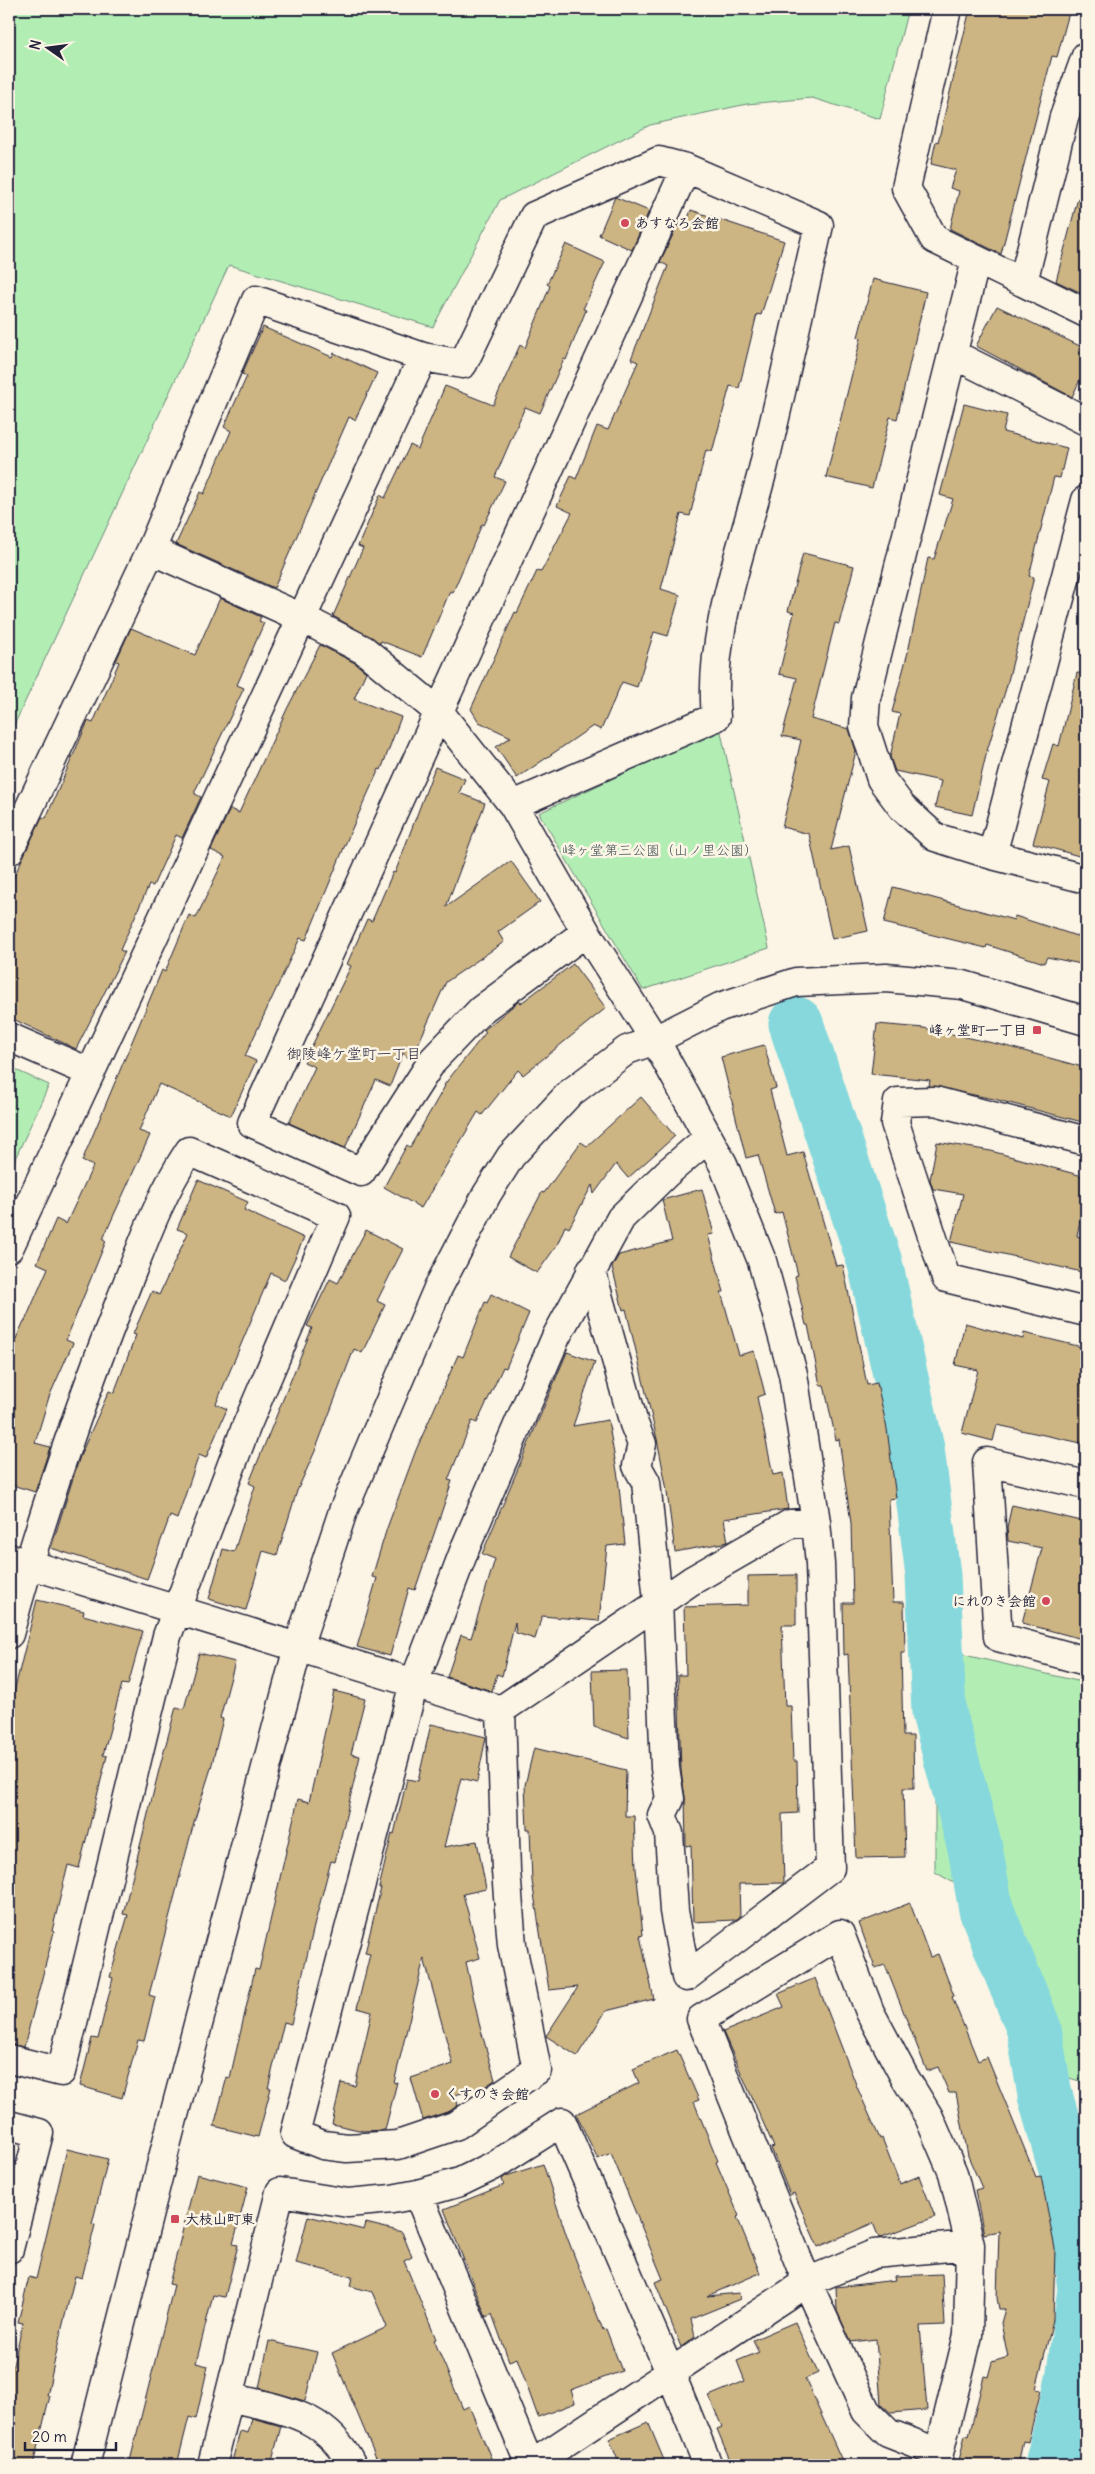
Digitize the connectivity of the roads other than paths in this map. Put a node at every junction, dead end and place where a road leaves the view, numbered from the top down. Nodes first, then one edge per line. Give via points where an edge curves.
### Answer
1 (947, 9) edge
2 (1086, 56) edge
3 (686, 168) junction
4 (976, 260) junction
5 (1023, 282) junction
6 (1086, 313) edge
7 (953, 354) junction
8 (423, 356) junction
9 (1086, 422) edge
10 (1086, 500) edge
11 (151, 550) junction
12 (302, 618) junction
13 (440, 713) junction
14 (514, 805) junction
15 (9, 851) edge
16 (992, 855) junction
17 (1086, 879) edge
18 (586, 932) junction
19 (1086, 1020) edge
20 (9, 1037) edge
21 (656, 1040) junction
22 (89, 1072) junction
23 (708, 1138) junction
24 (1086, 1141) edge
25 (9, 1248) edge
26 (591, 1270) junction
27 (1086, 1312) edge
28 (1086, 1485) edge
29 (816, 1522) junction
30 (18, 1562) edge
31 (658, 1601) junction
32 (175, 1610) junction
33 (9, 1634) edge
34 (298, 1647) junction
35 (1086, 1661) edge
36 (414, 1683) junction
37 (501, 1710) junction
38 (9, 2059) edge
39 (9, 2125) edge
40 (418, 2194) junction
41 (970, 2245) junction
42 (9, 2249) edge
43 (807, 2282) junction
44 (670, 2372) junction
45 (229, 2397) junction
46 (938, 2459) edge
47 (85, 2465) edge
48 (212, 2465) edge
49 (352, 2465) edge
50 (530, 2465) edge
51 (708, 2465) edge

1 - 4 street via 906,188 934,239
2 - 5 street via 1064,117
3 - 8 street via 659,161 534,216 463,364
3 - 13 street
3 - 14 street via 819,225 762,473 721,626 714,699 716,717
4 - 5 street
4 - 7 street
5 - 6 street
7 - 9 street
7 - 16 street via 866,698 864,726 881,779 902,807 935,837
8 - 11 street via 256,300
8 - 12 street
10 - 16 street
11 - 12 street
11 - 15 street
12 - 13 street via 364,650
12 - 22 street
13 - 14 street
13 - 18 street via 252,1123 361,1172 433,1060 481,1010
14 - 18 street
16 - 17 street
18 - 21 street
19 - 21 street via 963,985 886,978 813,980 796,982 720,1007
20 - 22 street
21 - 23 street
21 - 34 street via 627,1050 569,1094 511,1156 487,1194 438,1288 385,1409 343,1511
22 - 25 street
23 - 26 street via 621,1218
23 - 29 street via 723,1164 762,1261 793,1374
24 - 27 street via 935,1101 898,1102 895,1123 946,1278
26 - 31 street via 642,1444 637,1466 646,1482
26 - 36 street via 556,1337 514,1433 466,1546
28 - 35 street via 987,1462 998,1637
29 - 31 street via 790,1524
29 - 31 street via 830,1868 686,1977 674,1911 669,1833 662,1815 670,1799 665,1768
30 - 32 street
30 - 32 street via 152,1224 175,1173 189,1151 336,1216 246,1427
30 - 33 street
31 - 37 street
32 - 34 street
32 - 38 street via 61,2072
34 - 36 street
34 - 47 street
36 - 37 street
36 - 37 street via 295,2134 323,2145 374,2148 430,2136 457,2125 537,2070 512,1945
39 - 42 street via 39,2133
40 - 44 street via 460,2182 493,2166 562,2122
40 - 45 street via 348,2203 280,2192
40 - 50 street
41 - 43 street via 874,2254
41 - 43 street via 949,2165 929,2117 870,2012 840,1934 701,2020
41 - 46 street via 968,2335
43 - 44 street
43 - 46 street via 866,2410 888,2434
44 - 50 street
44 - 51 street
45 - 48 street
45 - 49 street via 302,2416 334,2437

